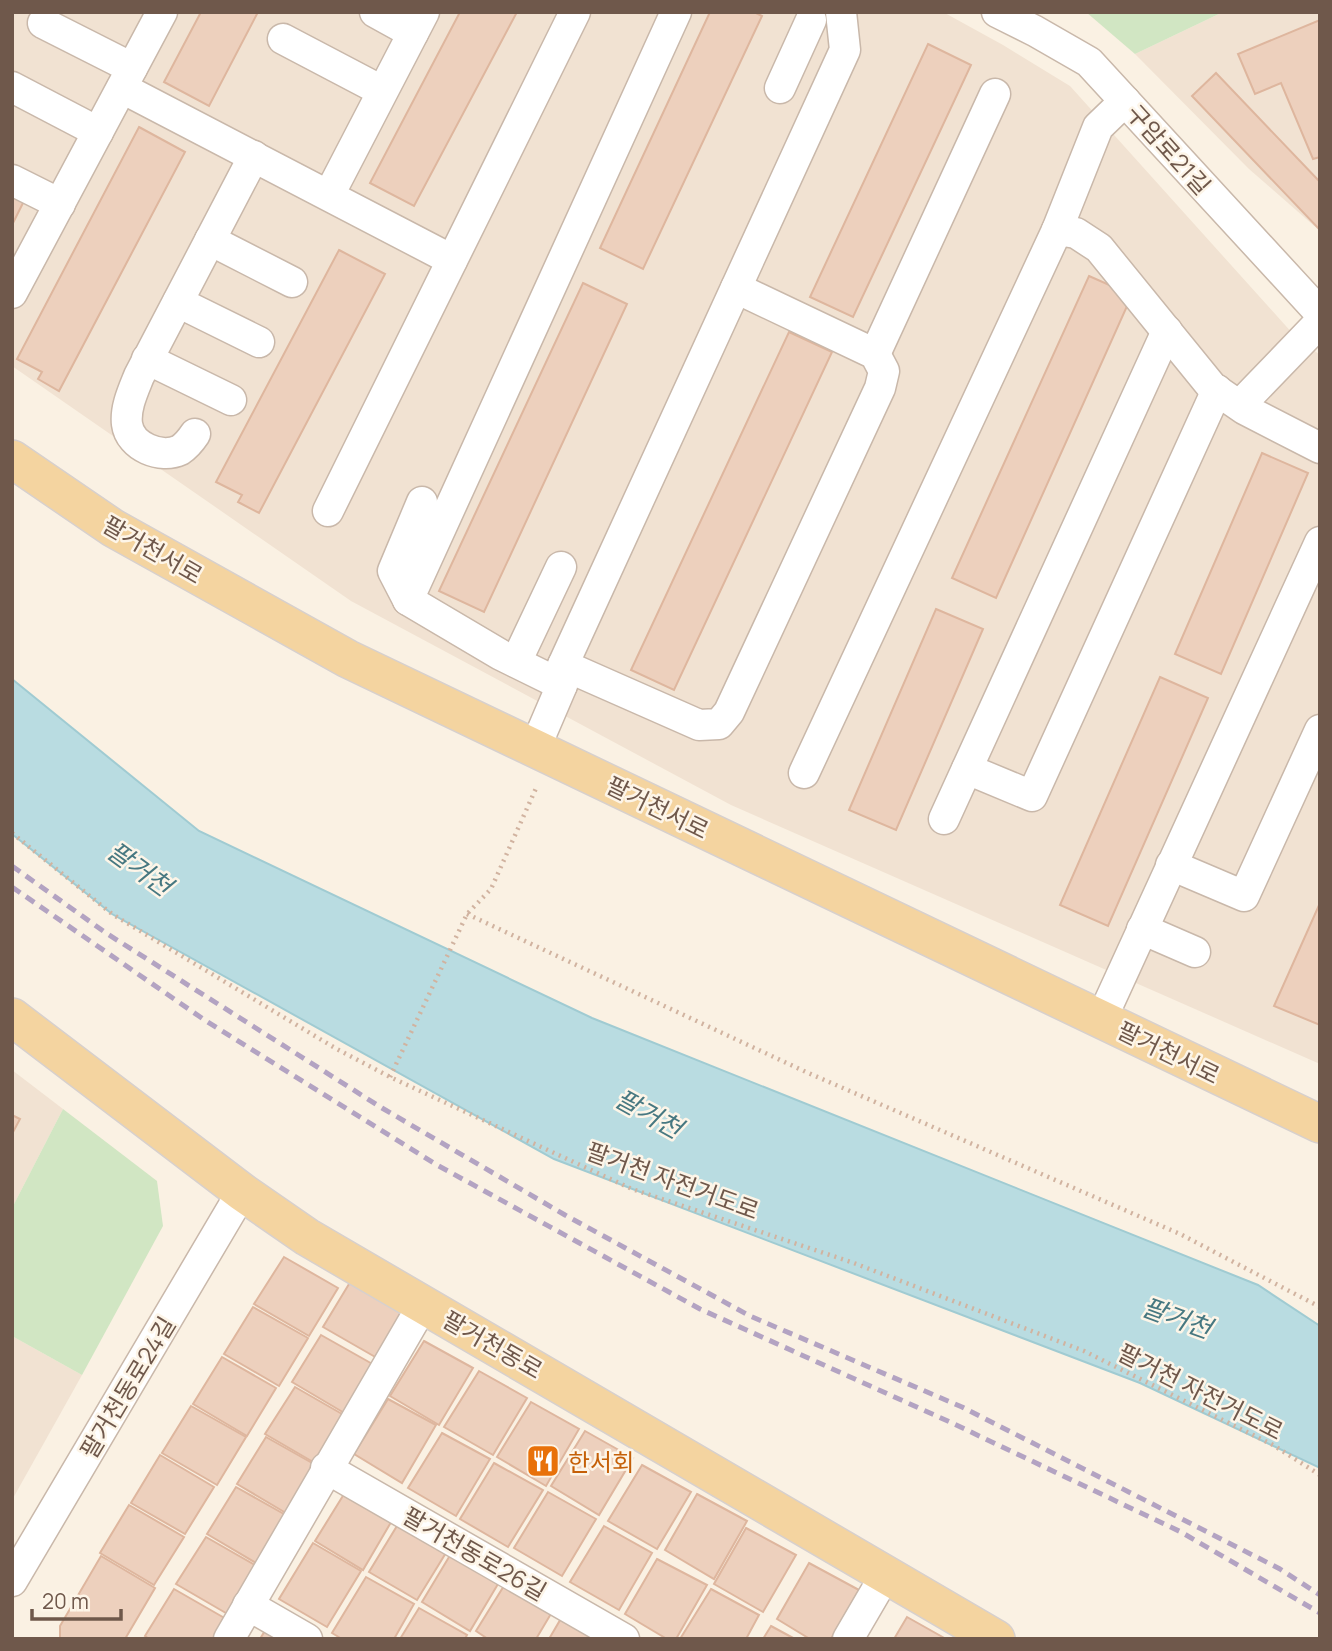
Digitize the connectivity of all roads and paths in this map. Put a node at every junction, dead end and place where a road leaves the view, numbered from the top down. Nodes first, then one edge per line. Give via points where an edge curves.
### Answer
1 (162, 12) edge
2 (374, 12) edge
3 (575, 12) edge
4 (676, 12) edge
5 (997, 12) edge
6 (821, 15) edge
7 (43, 23) dead end
8 (419, 23) edge
9 (283, 39) dead end
10 (127, 78) junction
11 (12, 87) edge
12 (780, 88) dead end
13 (382, 92) junction
14 (995, 94) dead end
15 (1125, 101) junction
16 (98, 132) junction
17 (254, 156) junction
18 (12, 180) edge
19 (329, 195) junction
20 (60, 204) junction
21 (1057, 230) junction
22 (210, 240) junction
23 (452, 260) junction
24 (292, 282) dead end
25 (736, 288) junction
26 (12, 293) edge
27 (177, 302) junction
28 (1320, 313) edge
29 (1320, 322) edge
30 (1167, 331) junction
31 (259, 342) dead end
32 (875, 354) junction
33 (147, 359) junction
34 (1228, 398) junction
35 (231, 400) dead end
36 (195, 434) dead end
37 (1320, 448) edge
38 (12, 459) edge
39 (422, 502) dead end
40 (328, 510) dead end
41 (1320, 542) edge
42 (561, 567) dead end
43 (408, 600) junction
44 (516, 662) junction
45 (562, 675) junction
46 (1320, 730) edge
47 (543, 752) junction
48 (967, 769) junction
49 (804, 773) dead end
50 (1308, 789) edge
51 (944, 819) dead end
52 (12, 833) edge
53 (1171, 865) junction
54 (467, 914) junction
55 (1142, 929) junction
56 (1195, 953) dead end
57 (12, 1017) edge
58 (1101, 1020) junction
59 (390, 1077) junction
60 (1320, 1124) edge
61 (242, 1192) junction
62 (424, 1303) junction
63 (1320, 1307) edge
64 (326, 1468) junction
65 (1320, 1475) edge
66 (886, 1574) junction
67 (12, 1581) edge
68 (248, 1605) junction
69 (229, 1639) edge
70 (307, 1639) edge
71 (624, 1639) edge
72 (848, 1639) edge
73 (996, 1639) edge

1 - 10 street
2 - 8 street
3 - 23 street
4 - 43 street
5 - 15 street, 구암로21길 via 1089,62
6 - 12 street
6 - 25 street via 845,50
7 - 10 street
8 - 13 street
9 - 13 street
10 - 16 street
10 - 17 street
11 - 16 street
13 - 19 street
14 - 32 street
15 - 21 street via 1098,127
15 - 28 street, 구암로21길
16 - 20 street
17 - 19 street
17 - 22 street
18 - 20 street
19 - 23 street
20 - 26 street
21 - 30 street via 1076,233 1099,248
21 - 49 street
22 - 24 street
22 - 27 street
23 - 40 street
25 - 32 street
25 - 45 street
27 - 31 street
27 - 33 street
29 - 34 street
30 - 34 street
30 - 48 street
32 - 45 street via 884,370 880,388 729,712 719,724 699,724
33 - 35 street
33 - 36 street via 129,403 131,434 156,453 183,448
34 - 37 street
34 - 48 street via 1032,796
38 - 47 main road, 팔거천서로 via 113,528 348,659
39 - 43 street via 393,570
41 - 53 street
42 - 44 street
43 - 44 street
44 - 45 street
45 - 47 street
46 - 50 street
47 - 54 path via 491,889
47 - 58 main road, 팔거천서로
48 - 51 street
50 - 53 street via 1244,897
52 - 59 path, 팔거천 자전거도로 via 112,914
53 - 55 street
54 - 59 path
54 - 63 path via 806,1072 1180,1234
55 - 56 street
55 - 58 street
57 - 61 main road, 팔거천동로
58 - 60 main road, 팔거천서로
59 - 65 path, 팔거천 자전거도로 via 632,1189 851,1262 1084,1351 1273,1445
61 - 62 main road, 팔거천동로 via 307,1237
61 - 67 street, 팔거천동로24길
62 - 64 street
62 - 66 main road, 팔거천동로
64 - 68 street
64 - 71 street, 팔거천동로26길
66 - 72 street
66 - 73 main road, 팔거천동로
68 - 69 street
68 - 70 street

